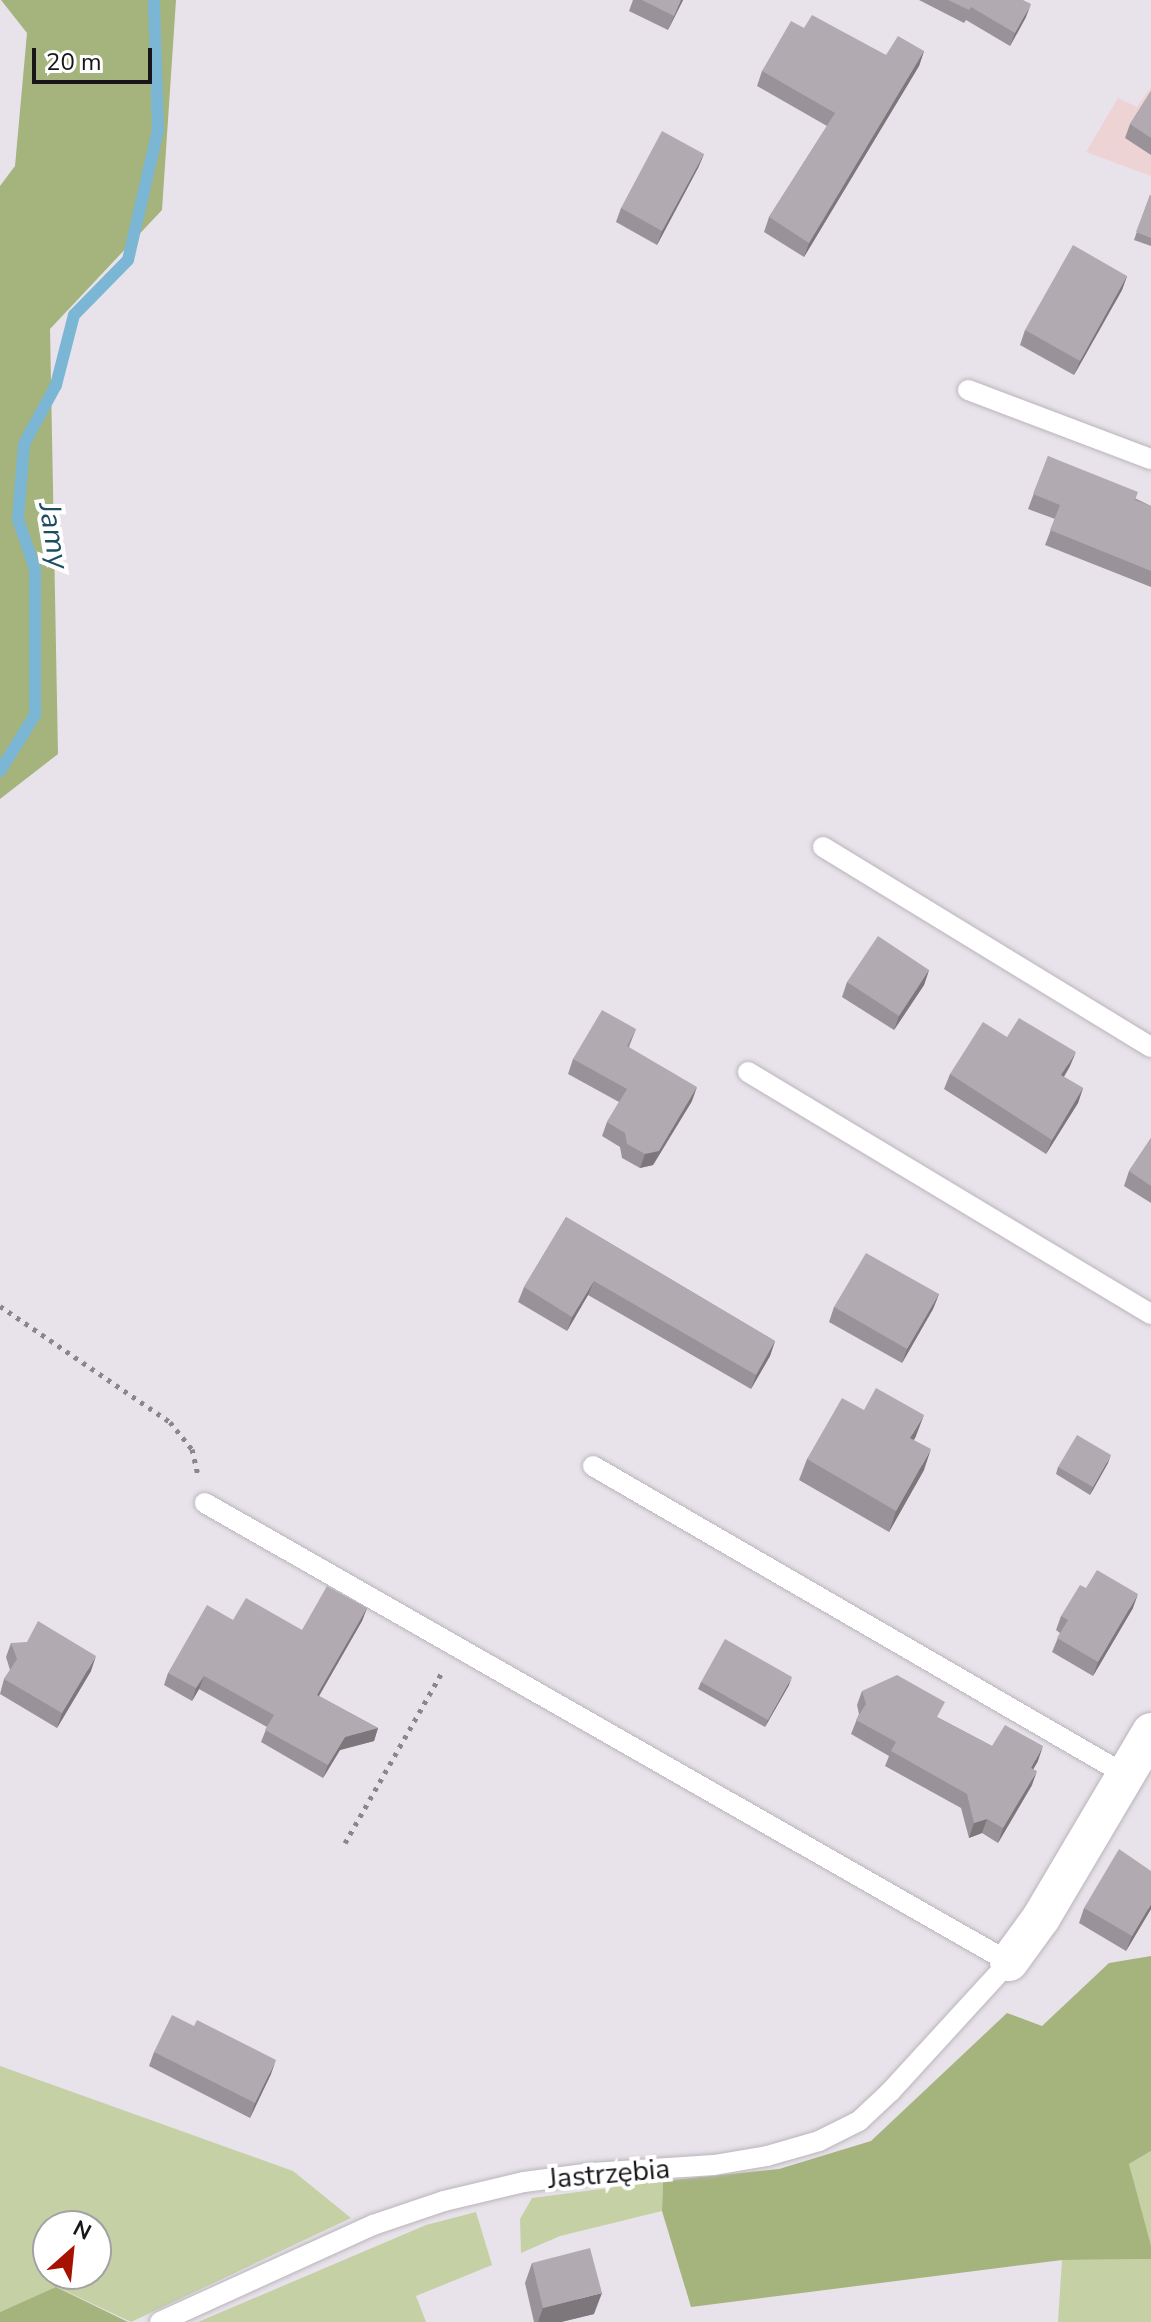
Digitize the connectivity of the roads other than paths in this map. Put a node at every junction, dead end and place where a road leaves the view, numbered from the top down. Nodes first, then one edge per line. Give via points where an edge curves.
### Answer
1 (968, 390) dead end
2 (1151, 459) edge
3 (823, 847) dead end
4 (1151, 1047) edge
5 (748, 1072) dead end
6 (1151, 1314) edge
7 (593, 1466) dead end
8 (205, 1503) road end
9 (1151, 1732) edge
10 (1126, 1775) junction
11 (1009, 1962) junction
12 (160, 2322) edge

1 - 2 lane
3 - 4 lane
5 - 6 lane
7 - 10 lane
8 - 11 lane
9 - 10 street
10 - 11 street
11 - 12 lane, Jastrzębia via 870,2111 819,2141 714,2165 524,2182 444,2201 348,2236

